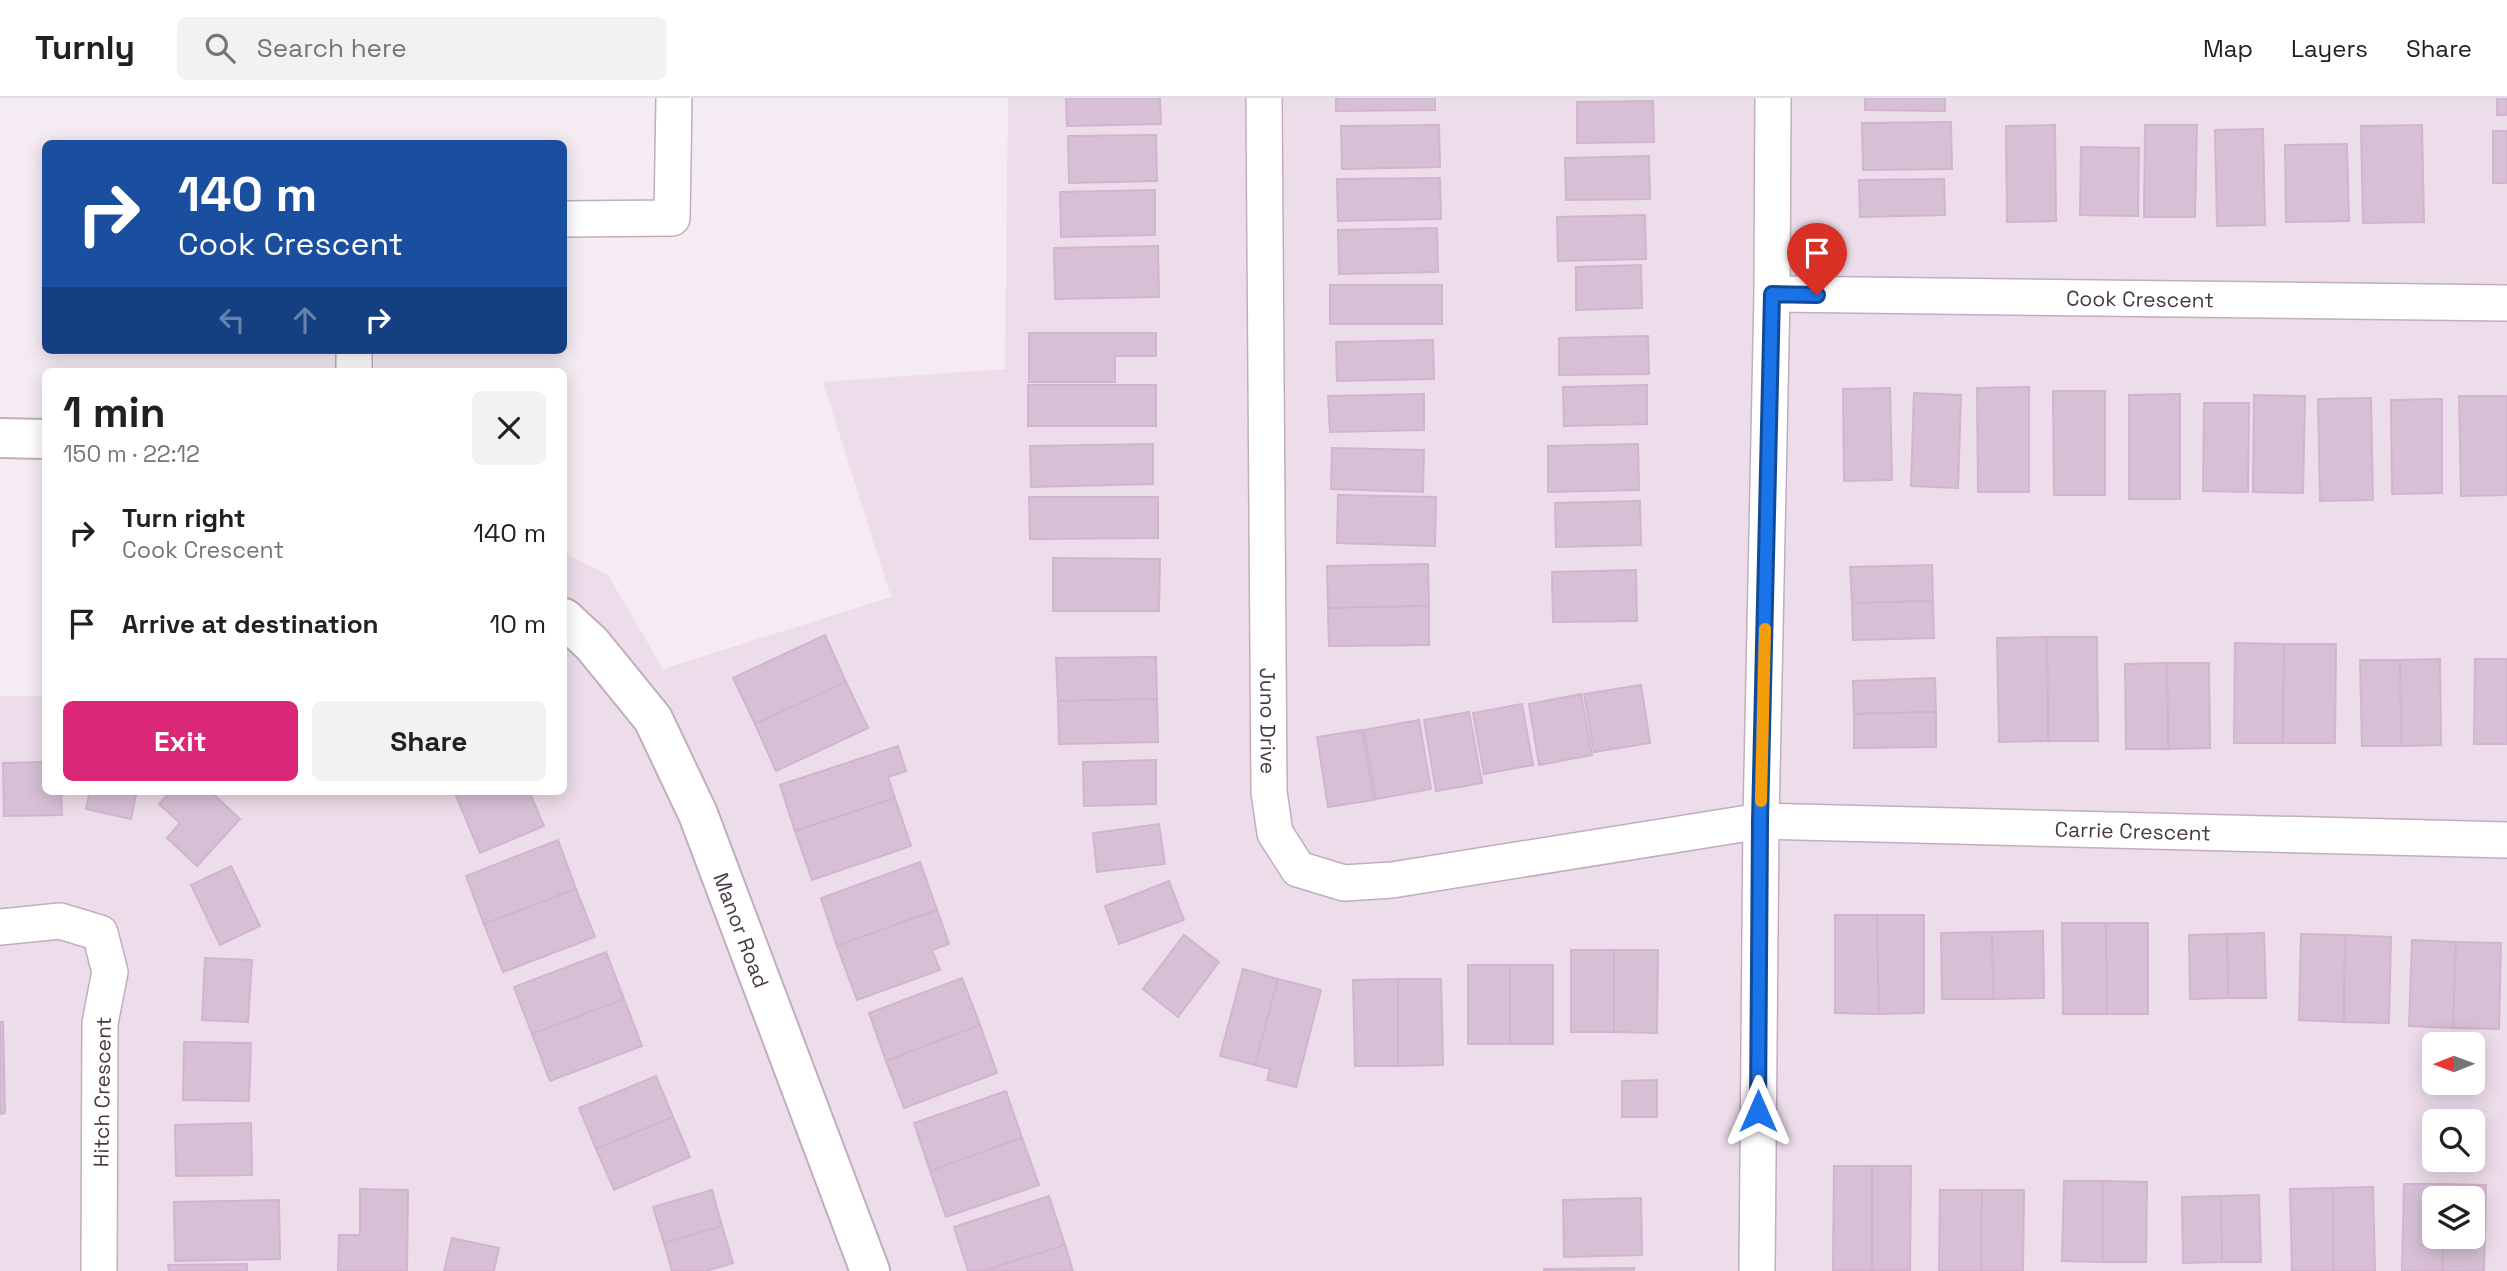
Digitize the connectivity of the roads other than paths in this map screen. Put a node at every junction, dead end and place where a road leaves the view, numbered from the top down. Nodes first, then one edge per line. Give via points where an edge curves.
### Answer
1 (674, 98) edge
2 (1264, 98) edge
3 (1773, 98) edge
4 (567, 219) edge
5 (1772, 294) junction
6 (2507, 303) edge
7 (0, 438) edge
8 (42, 439) edge
9 (567, 621) edge
10 (1760, 821) junction
11 (2507, 841) edge
12 (0, 927) edge
13 (99, 1271) edge
14 (870, 1271) edge
15 (1757, 1271) edge

1 - 4 street via 672,218
2 - 10 street, Juno Drive via 1269,792 1275,833 1298,869 1344,883 1392,880
3 - 5 street
5 - 6 street, Cook Crescent
5 - 10 street
7 - 8 street
9 - 14 street, Manor Road via 592,644 653,719 698,814
10 - 11 street, Carrie Crescent
10 - 15 street
12 - 13 street, Hitch Crescent via 60,921 100,933 110,972 100,1023

